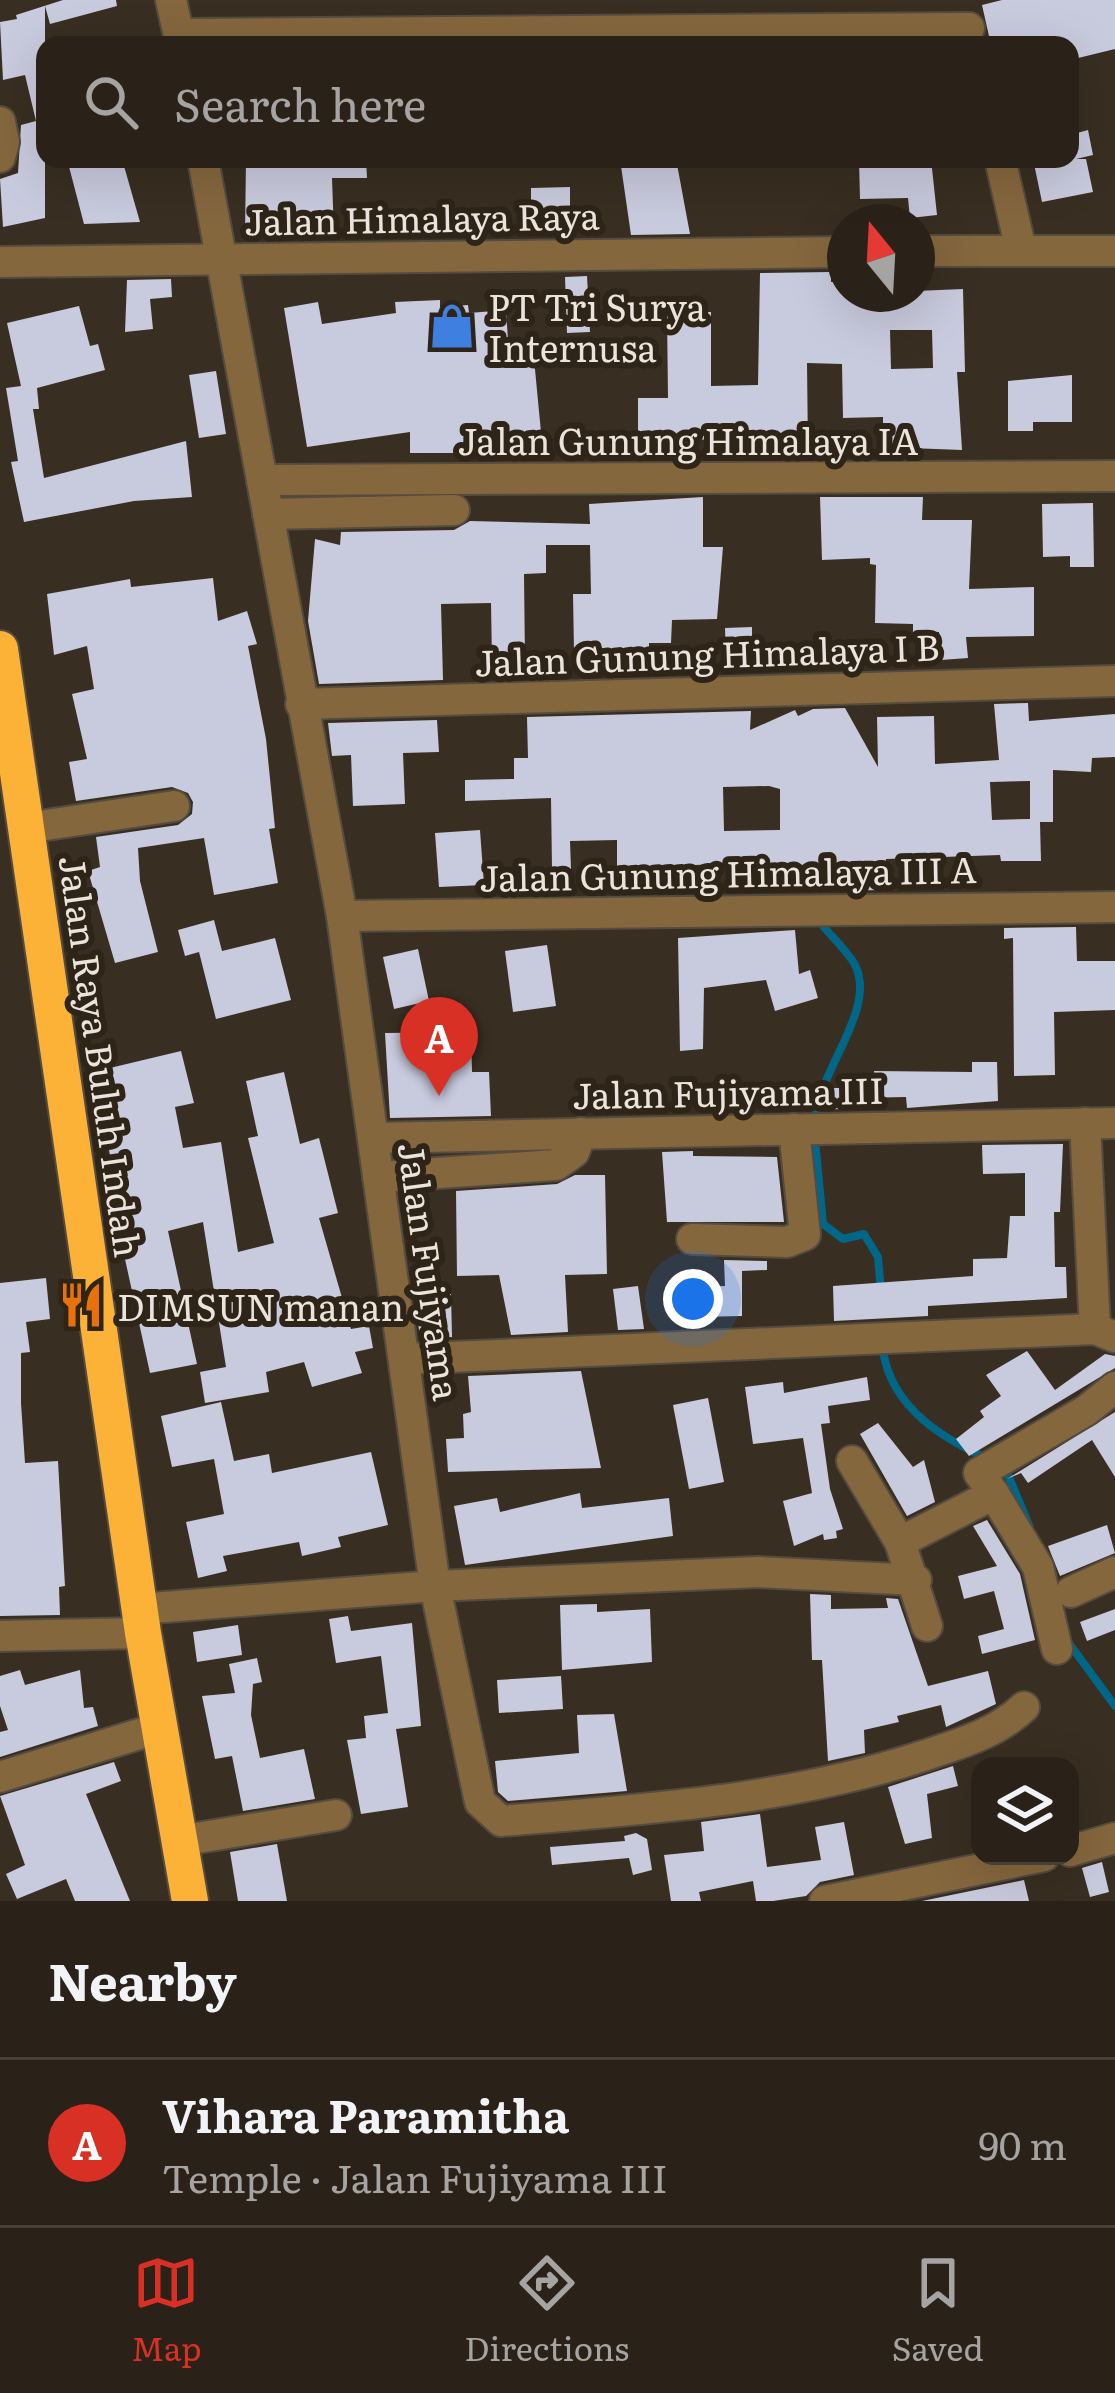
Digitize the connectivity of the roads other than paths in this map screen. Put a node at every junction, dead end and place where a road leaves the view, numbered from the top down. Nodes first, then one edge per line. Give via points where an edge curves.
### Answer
1 (171, 0) edge
2 (557, 15) edge
3 (968, 24) edge
4 (179, 36) edge
5 (240, 36) edge
6 (0, 122) edge
7 (0, 157) edge
8 (205, 168) edge
9 (1002, 168) edge
10 (1021, 250) junction
11 (935, 251) edge
12 (1115, 251) edge
13 (827, 252) edge
14 (222, 258) junction
15 (0, 262) edge
16 (1115, 476) edge
17 (262, 480) junction
18 (454, 510) dead end
19 (268, 514) junction
20 (0, 649) edge
21 (1115, 681) edge
22 (301, 704) junction
23 (173, 806) dead end
24 (26, 828) junction
25 (1115, 907) edge
26 (342, 916) junction
27 (1100, 1123) edge
28 (794, 1129) junction
29 (581, 1133) junction
30 (374, 1138) junction
31 (378, 1177) junction
32 (692, 1239) dead end
33 (1105, 1333) edge
34 (404, 1359) junction
35 (1115, 1387) edge
36 (852, 1460) dead end
37 (994, 1494) junction
38 (900, 1542) junction
39 (1115, 1572) edge
40 (916, 1580) junction
41 (435, 1586) junction
42 (1071, 1592) dead end
43 (141, 1621) junction
44 (927, 1626) dead end
45 (0, 1636) edge
46 (1057, 1649) dead end
47 (1024, 1706) dead end
48 (159, 1728) junction
49 (0, 1778) edge
50 (336, 1815) dead end
51 (1115, 1838) edge
52 (179, 1841) junction
53 (1079, 1848) edge
54 (1000, 1865) edge
55 (190, 1901) edge
56 (825, 1901) edge

1 - 4 street
2 - 3 street
2 - 5 street
6 - 7 street
8 - 14 street, Jalan Fujiyama
9 - 10 street
10 - 11 street
10 - 12 street
13 - 14 street, Jalan Himalaya Raya
14 - 15 street, Jalan Himalaya Raya
14 - 17 street, Jalan Fujiyama
16 - 17 street, Jalan Gunung Himalaya IA
17 - 19 street, Jalan Fujiyama
18 - 19 street
19 - 22 street, Jalan Fujiyama
20 - 24 highway, Jalan Raya Buluh Indah
21 - 22 street, Jalan Gunung Himalaya I B
22 - 26 street, Jalan Fujiyama
23 - 24 street
24 - 43 highway, Jalan Raya Buluh Indah
25 - 26 street, Jalan Gunung Himalaya III A
26 - 30 street, Jalan Fujiyama
27 - 28 street, Jalan Fujiyama III
27 - 33 street
28 - 29 street, Jalan Fujiyama III
28 - 32 street via 805,1235 787,1242
29 - 30 street, Jalan Fujiyama III
29 - 31 street via 574,1153 556,1165
30 - 31 street, Jalan Fujiyama
31 - 34 street, Jalan Fujiyama
33 - 34 street
34 - 41 street, Jalan Fujiyama
35 - 37 street via 980,1473
36 - 38 street
37 - 38 street
37 - 46 street via 1038,1567
38 - 40 street
39 - 42 street
40 - 41 street via 758,1572
40 - 44 street
41 - 43 street
41 - 47 street, Jalan Fujiyama via 474,1786 501,1821 725,1802 838,1782 986,1733
43 - 45 street
43 - 48 highway, Jalan Raya Buluh Indah
48 - 49 street
48 - 52 highway, Jalan Raya Buluh Indah
50 - 52 street
51 - 53 street
52 - 55 highway, Jalan Raya Buluh Indah
54 - 56 street

